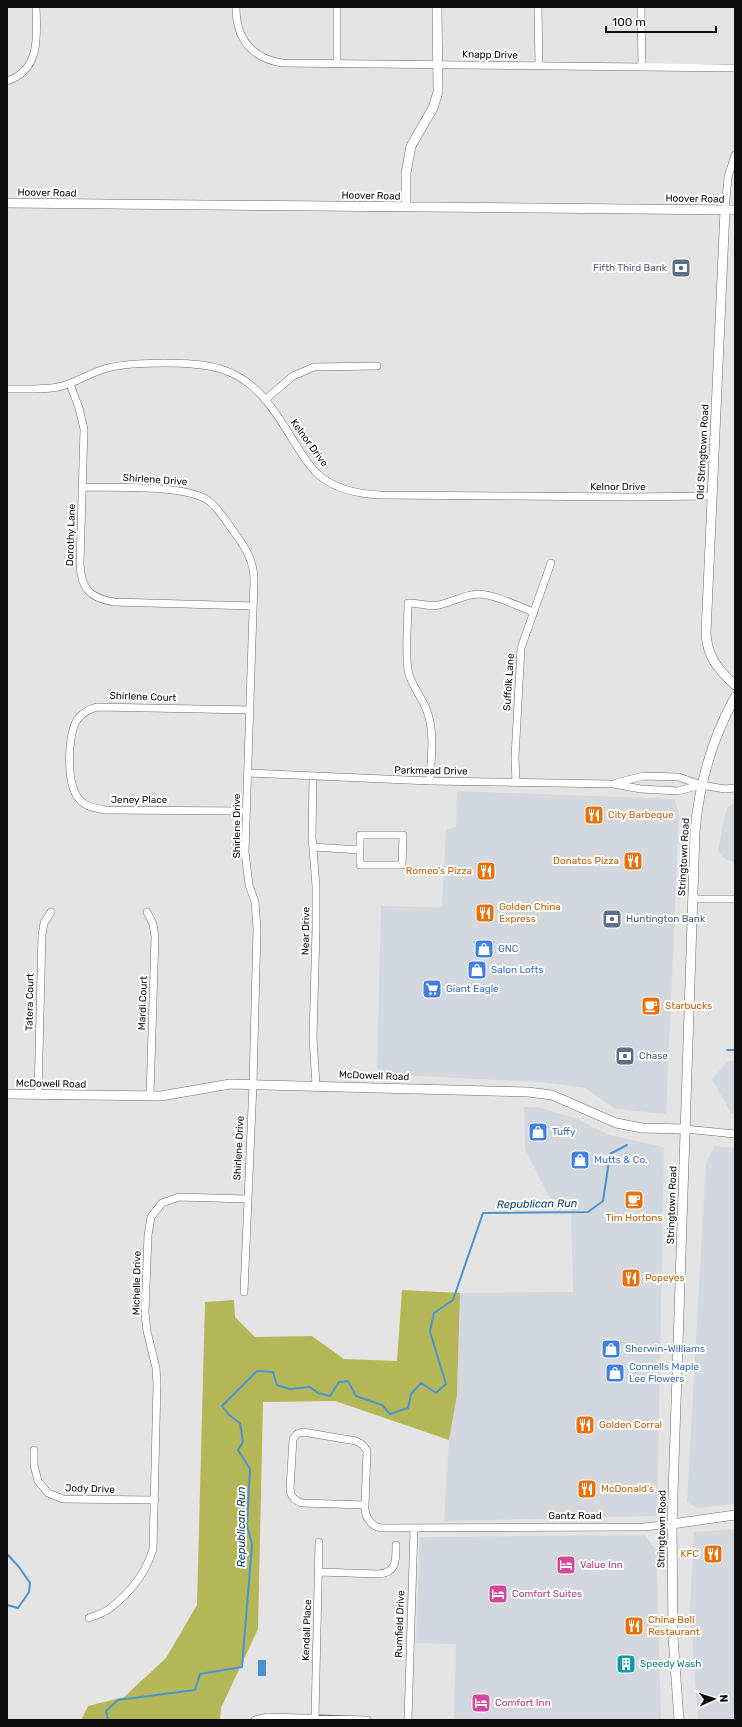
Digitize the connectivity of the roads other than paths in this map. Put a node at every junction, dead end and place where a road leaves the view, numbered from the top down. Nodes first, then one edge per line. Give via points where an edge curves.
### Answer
1 (36, 7) edge
2 (236, 7) edge
3 (337, 7) edge
4 (437, 7) edge
5 (538, 7) edge
6 (641, 7) edge
7 (337, 64) junction
8 (438, 65) junction
9 (539, 66) junction
10 (642, 67) junction
11 (735, 68) edge
12 (7, 81) edge
13 (735, 155) edge
14 (7, 203) edge
15 (406, 207) junction
16 (725, 210) junction
17 (735, 210) edge
18 (377, 366) dead end
19 (70, 384) junction
20 (7, 389) edge
21 (265, 400) junction
22 (83, 487) junction
23 (711, 496) junction
24 (551, 563) dead end
25 (253, 606) junction
26 (534, 612) junction
27 (735, 685) edge
28 (735, 697) edge
29 (250, 710) junction
30 (71, 756) joint
31 (248, 773) junction
32 (313, 776) junction
33 (430, 781) junction
34 (516, 782) junction
35 (614, 784) junction
36 (701, 785) junction
37 (735, 788) edge
38 (246, 811) junction
39 (313, 846) junction
40 (360, 850) junction
41 (692, 899) junction
42 (735, 899) edge
43 (51, 912) dead end
44 (147, 912) dead end
45 (253, 1084) junction
46 (316, 1086) junction
47 (7, 1094) edge
48 (38, 1094) junction
49 (150, 1096) junction
50 (685, 1129) junction
51 (735, 1134) edge
52 (247, 1199) junction
53 (244, 1292) dead end
54 (34, 1450) dead end
55 (155, 1500) junction
56 (365, 1505) junction
57 (735, 1515) edge
58 (672, 1524) junction
59 (414, 1528) junction
60 (319, 1542) dead end
61 (396, 1545) dead end
62 (319, 1572) junction
63 (89, 1618) dead end
64 (315, 1718) junction
65 (255, 1720) edge
66 (367, 1720) edge
67 (408, 1720) edge
68 (679, 1720) edge

1 - 12 street via 37,40 34,57 24,71
2 - 7 street, Knapp Drive via 239,31 249,46 264,58 273,61
3 - 7 street
4 - 8 main road
5 - 9 street
6 - 10 street
7 - 8 street, Knapp Drive
8 - 9 street, Knapp Drive
8 - 15 main road via 436,99 416,137 409,157 406,173
9 - 10 street, Knapp Drive
10 - 11 street, Knapp Drive
13 - 16 street via 728,177
14 - 15 main road, Hoover Road
15 - 16 main road, Hoover Road
16 - 17 main road, Hoover Road
16 - 23 main road, Old Stringtown Road
18 - 21 street via 314,367 293,376
19 - 20 street, Kelnor Drive via 44,389
19 - 21 street, Kelnor Drive via 116,366 197,365 222,370 241,378
19 - 22 street, Dorothy Lane via 84,429
21 - 23 street, Kelnor Drive via 311,467 320,476 342,489 354,492 411,495
22 - 25 street, Shirlene Drive via 188,491 208,500 249,554 254,572
22 - 25 street, Dorothy Lane via 80,564 83,583 91,594 104,601 114,602
23 - 27 main road, Old Stringtown Road via 706,639 713,661
24 - 26 street, Suffolk Lane
25 - 29 street, Shirlene Drive
26 - 33 street via 513,603 478,594 439,605 408,603 408,671 430,723
26 - 34 street, Suffolk Lane via 521,648 515,750
28 - 36 main road, Stringtown Road via 722,723
29 - 30 street, Shirlene Court via 97,707 82,714 77,721 71,737
29 - 31 street, Shirlene Drive
30 - 38 street, Jeney Place via 75,794 87,806 104,810
31 - 32 street, Parkmead Drive
31 - 38 street, Shirlene Drive
32 - 33 street, Parkmead Drive
32 - 39 street, Near Drive
33 - 34 street, Parkmead Drive
34 - 35 street, Parkmead Drive
35 - 36 street, Parkmead Drive via 677,791
35 - 36 street, Parkmead Drive via 643,776 679,777
36 - 37 street, Parkmead Drive
36 - 41 main road, Stringtown Road via 695,832
38 - 45 street, Shirlene Drive via 245,852 249,886 255,902 257,929
39 - 40 street
39 - 46 street, Near Drive via 316,929 313,1038
40 - 40 street via 360,865 402,865 403,835 360,835
41 - 42 street
41 - 50 main road, Stringtown Road
43 - 48 street, Tatera Court via 44,923 42,935
44 - 49 street, Mardi Court via 153,924 155,937
45 - 46 main road, McDowell Road
45 - 49 main road, McDowell Road via 220,1085
45 - 52 street, Shirlene Drive
46 - 50 main road, McDowell Road via 541,1093 564,1100 616,1123 642,1128
47 - 48 main road, McDowell Road
48 - 49 main road, McDowell Road
50 - 51 street, McDowell Road
50 - 58 main road, Stringtown Road
52 - 53 street, Shirlene Drive
52 - 55 street, Michelle Drive via 179,1197 162,1203 151,1217 145,1313 156,1368
54 - 55 street, Jody Drive via 34,1466 38,1481 48,1493 63,1499
55 - 63 street, Michelle Drive via 153,1549 145,1569 134,1586 108,1610
56 - 56 street via 367,1452 363,1445 356,1441 310,1432 297,1434 293,1439 290,1488 291,1495 296,1501
56 - 59 street, Gantz Road via 370,1523 375,1527
57 - 58 main road, Gantz Road
58 - 59 street, Gantz Road
58 - 68 main road, Stringtown Road via 673,1638
59 - 67 street, Rumfield Drive
60 - 62 street, Kendall Place
61 - 62 street via 396,1561 387,1572
62 - 64 street, Kendall Place
64 - 65 street via 268,1717
64 - 66 street

